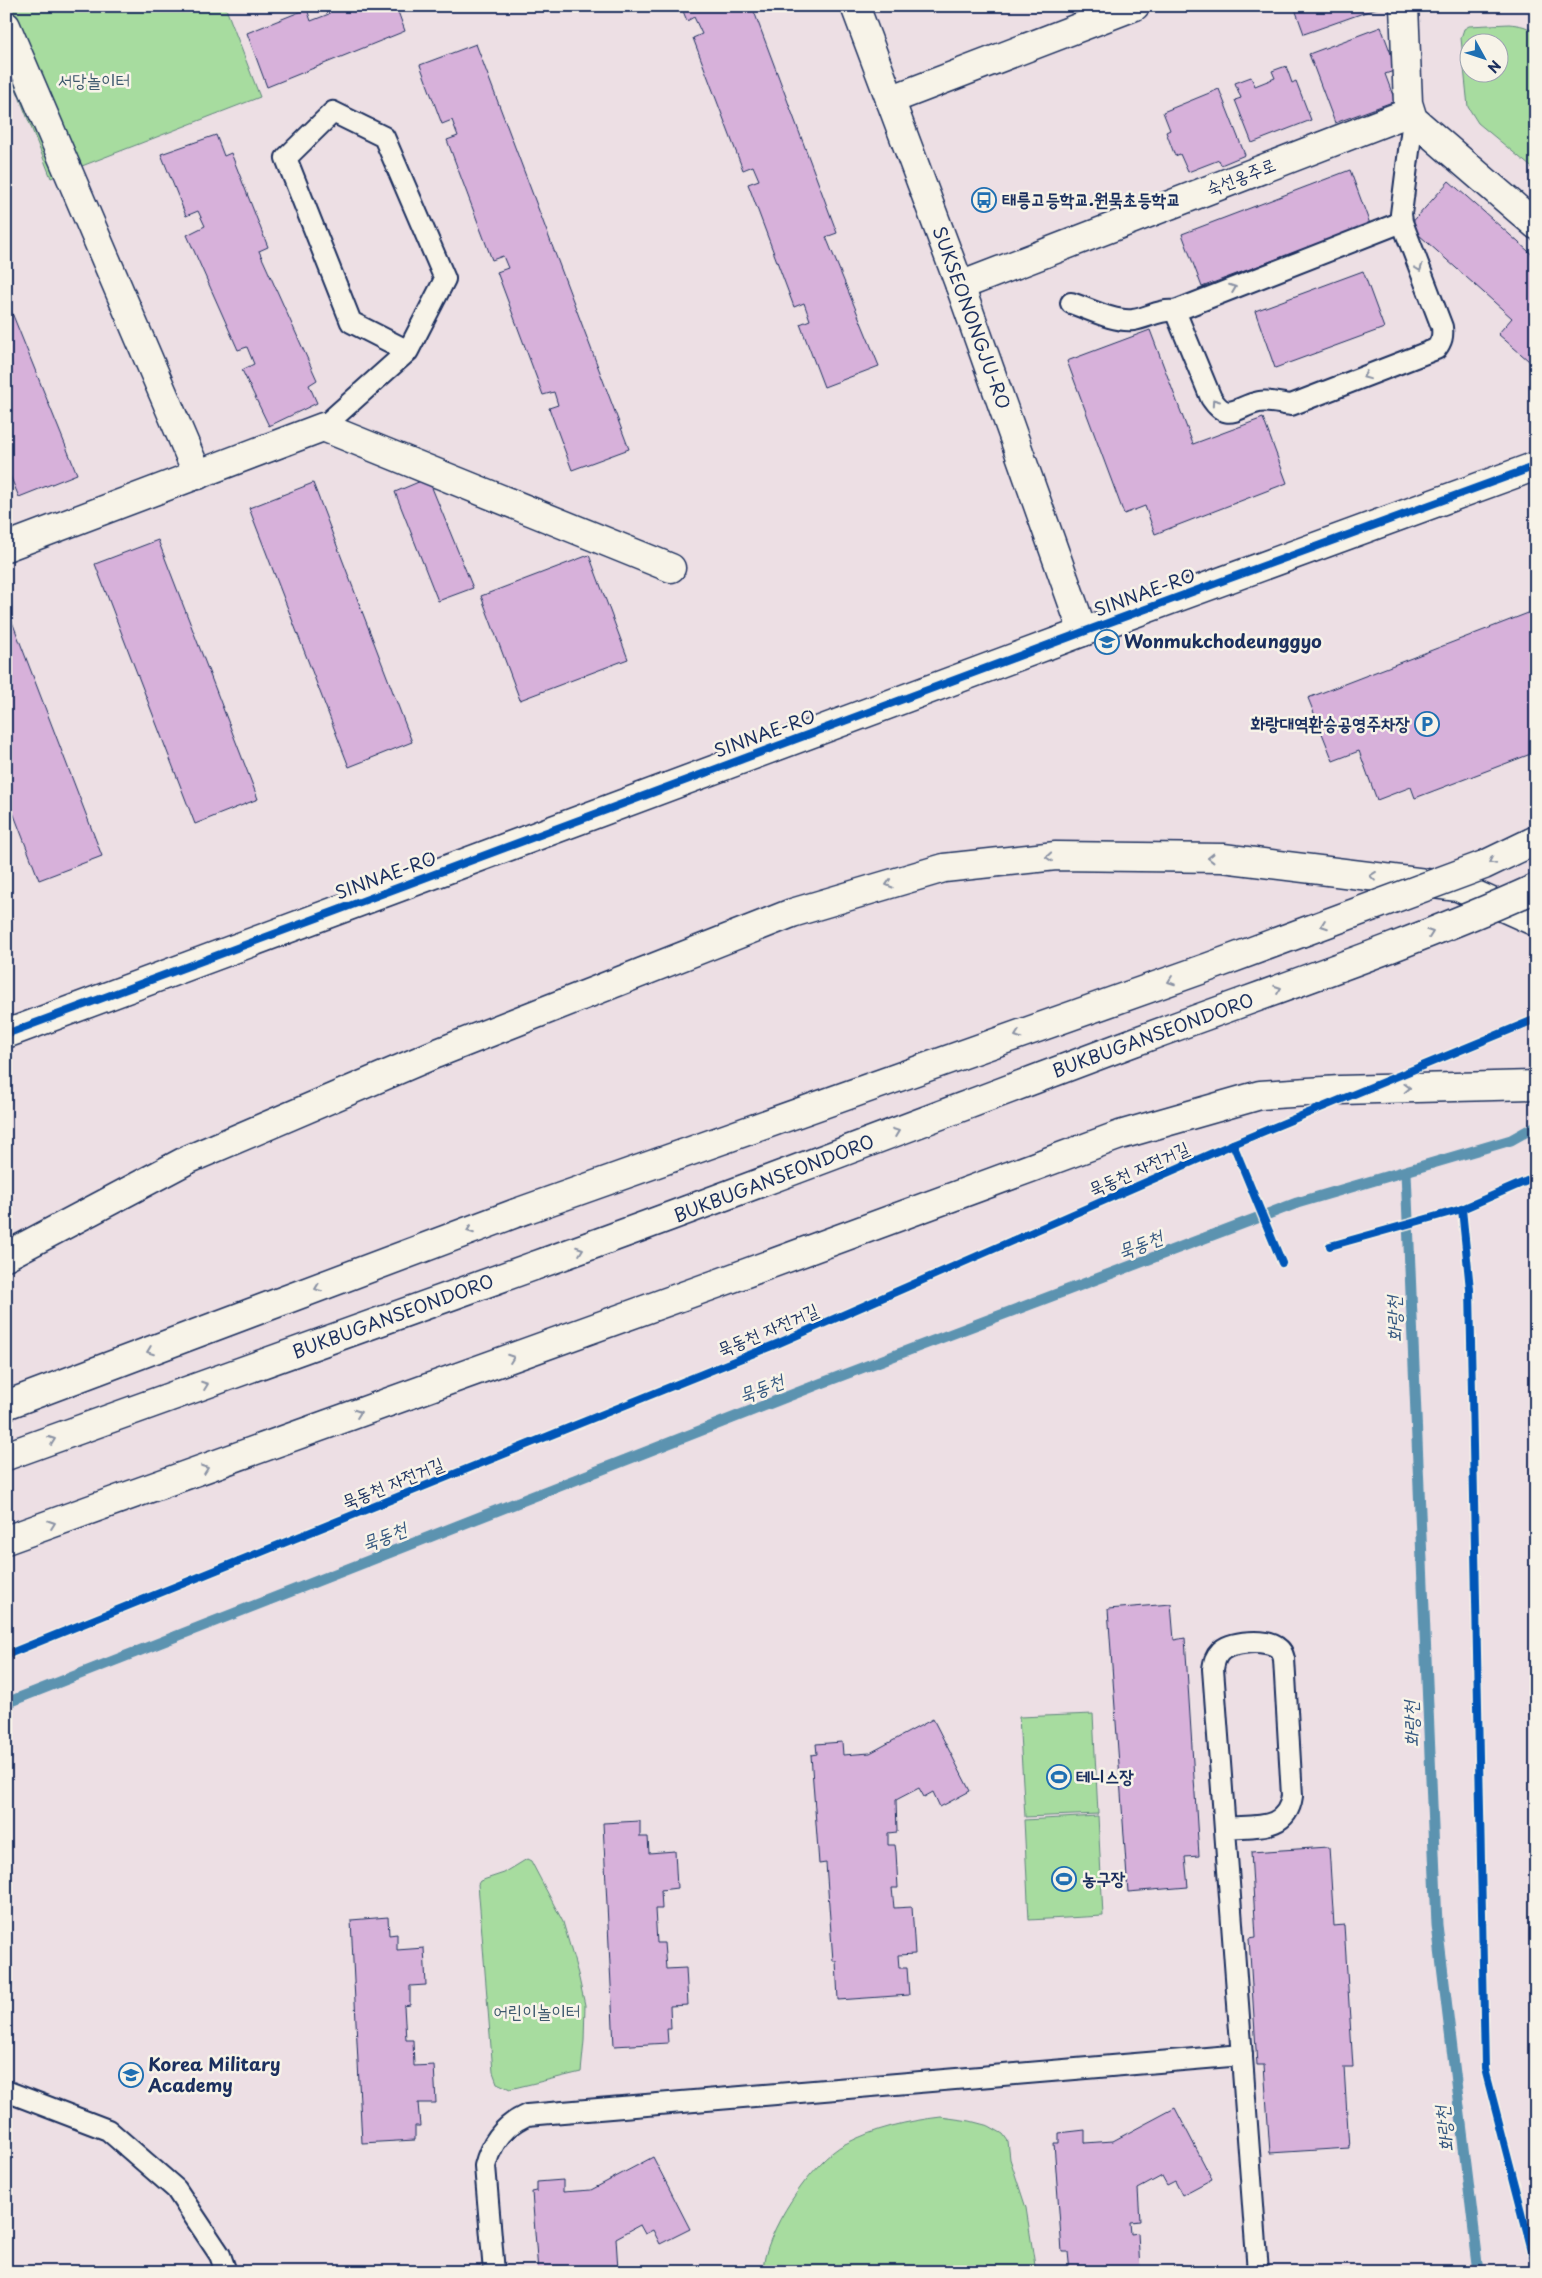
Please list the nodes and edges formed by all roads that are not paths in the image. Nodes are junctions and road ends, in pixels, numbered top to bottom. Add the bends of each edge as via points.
1 (855, 6) edge
2 (1135, 6) edge
3 (1404, 6) edge
4 (6, 26) edge
5 (890, 100) junction
6 (1412, 116) junction
7 (1402, 222) junction
8 (1536, 225) edge
9 (960, 286) junction
10 (1071, 304) dead end
11 (1175, 311) junction
12 (408, 351) junction
13 (323, 428) junction
14 (1536, 466) edge
15 (198, 474) junction
16 (6, 546) edge
17 (671, 568) dead end
18 (1083, 632) junction
19 (1536, 840) edge
20 (1536, 888) edge
21 (1536, 922) edge
22 (6, 1034) edge
23 (1536, 1085) edge
24 (6, 1256) edge
25 (6, 1405) edge
26 (6, 1456) edge
27 (6, 1540) edge
28 (1225, 1828) junction
29 (1242, 2055) junction
30 (6, 2091) edge
31 (226, 2272) edge
32 (494, 2272) edge
33 (1258, 2272) edge

1 - 5 main road, SUKSEONONGJU-RO
2 - 5 main road
3 - 6 main road via 1408,103
4 - 15 main road
5 - 9 main road, SUKSEONONGJU-RO
6 - 7 lane via 1401,201
6 - 8 main road
6 - 9 main road, 숙선옹주로
11 -> 7 lane
7 -> 11 lane via 1442,327 1440,343 1436,348 1304,401 1291,405 1257,402 1224,412 1218,408
9 - 18 main road, SUKSEONONGJU-RO
10 - 11 lane via 1131,320 1159,311
12 - 12 lane via 445,279 384,137 333,112 286,158 351,322
12 - 13 lane
13 - 15 main road
13 - 17 main road
14 - 18 main road, SINNAE-RO
15 - 16 main road
18 - 22 main road, SINNAE-RO
19 -> 25 main road, bridge via 1484,865 1209,967 516,1213
26 -> 20 main road, BUKBUGANSEONDORO, bridge via 688,1211 1468,919
21 -> 24 main road via 1458,887 1223,858 1056,856 944,868 792,914 434,1054 187,1160
27 -> 23 main road via 1120,1135 1260,1096 1340,1090
28 - 28 lane via 1212,1669 1215,1657 1228,1646 1261,1641 1280,1649 1284,1659 1291,1806 1277,1823
28 - 29 lane
29 - 32 lane via 527,2116 505,2129 490,2149 485,2166
29 - 33 lane
30 - 31 lane via 108,2130 176,2189 220,2255

